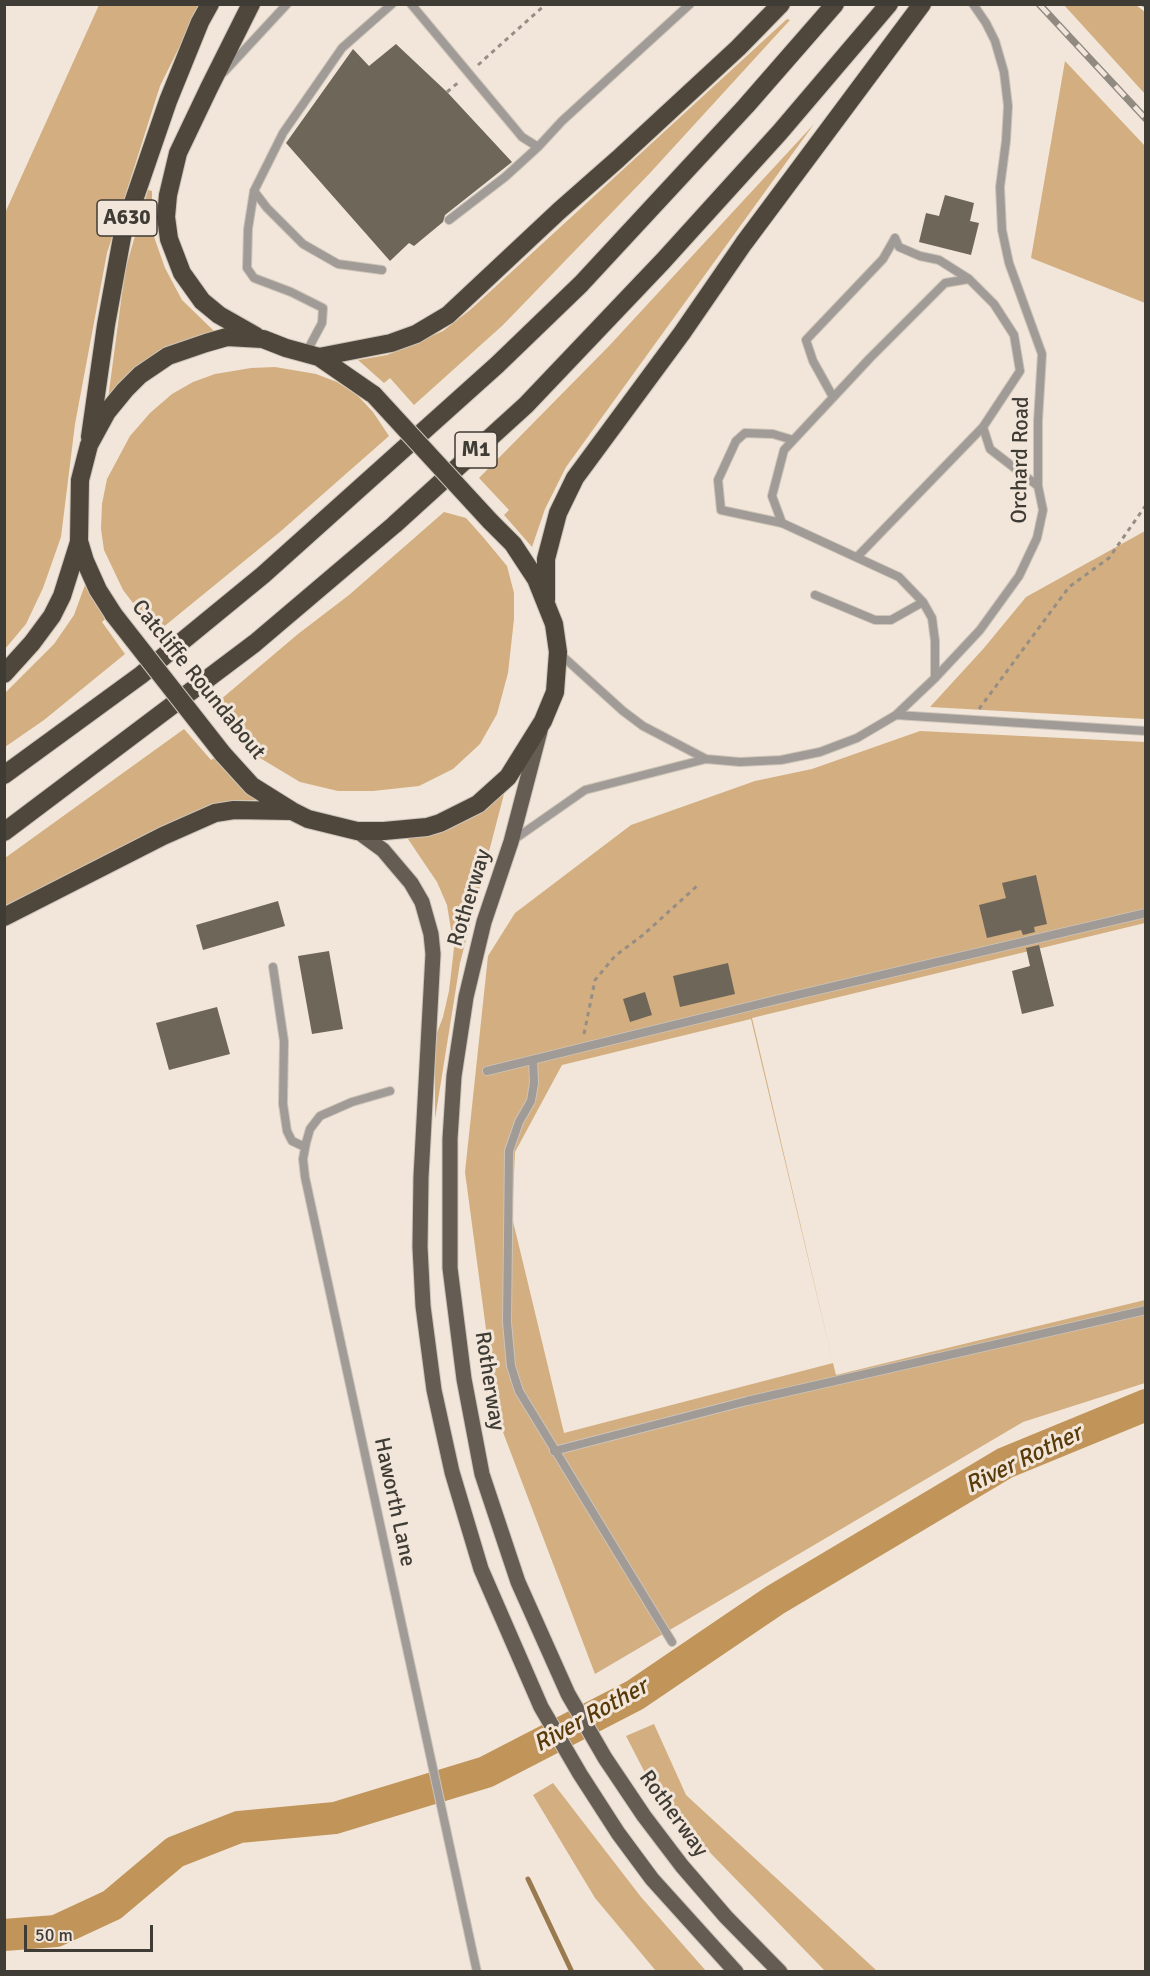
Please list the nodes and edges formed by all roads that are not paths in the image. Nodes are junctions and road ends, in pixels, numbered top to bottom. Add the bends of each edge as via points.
1 (210, 4) edge
2 (251, 4) edge
3 (287, 4) edge
4 (392, 4) edge
5 (411, 4) edge
6 (690, 4) edge
7 (781, 4) edge
8 (835, 4) edge
9 (889, 4) edge
10 (922, 4) edge
11 (973, 4) edge
12 (208, 88) junction
13 (538, 147) junction
14 (254, 191) junction
15 (449, 220) dead end
16 (382, 270) dead end
17 (969, 279) junction
18 (263, 339) junction
19 (312, 355) junction
20 (833, 397) junction
21 (983, 427) junction
22 (793, 440) junction
23 (89, 445) junction
24 (1038, 486) junction
25 (782, 523) junction
26 (79, 541) junction
27 (857, 557) junction
28 (815, 596) dead end
29 (546, 600) junction
30 (923, 602) junction
31 (558, 652) junction
32 (4, 674) edge
33 (935, 678) junction
34 (896, 715) junction
35 (543, 720) junction
36 (1146, 731) edge
37 (706, 759) junction
38 (4, 775) edge
39 (291, 812) junction
40 (357, 831) junction
41 (4, 832) edge
42 (511, 842) junction
43 (1146, 913) edge
44 (4, 917) edge
45 (273, 967) dead end
46 (533, 1060) junction
47 (487, 1071) dead end
48 (390, 1091) dead end
49 (305, 1147) junction
50 (1146, 1310) edge
51 (554, 1450) junction
52 (672, 1642) dead end
53 (477, 1971) edge
54 (736, 1971) edge
55 (780, 1971) edge

1 - 23 highway, A630 via 168,101 123,232
2 - 12 highway, A630
3 - 12 lane
4 - 14 lane via 342,48 283,133
5 - 13 lane via 522,136
6 - 13 lane
7 - 19 highway via 448,315 391,343
8 - 38 highway, M1 via 581,284 497,365 263,575 141,675
9 - 41 highway, M1 via 780,132 526,405 394,525 255,643
10 - 29 highway via 575,478 558,513 546,559
11 - 24 lane, Orchard Road via 995,40 1004,72 1008,106 1000,187 1002,230 1008,263 1042,354
12 - 18 highway, A630 via 172,175 166,217 169,239 182,273 202,301
13 - 15 lane
14 - 16 lane via 303,244 338,264
14 - 19 lane via 247,268 254,278 323,308
17 - 20 lane via 945,284
17 - 20 lane via 939,260 899,247 895,238 883,259 806,340
17 - 21 lane via 994,304 1014,335 1020,371
18 - 19 highway, Catcliffe Roundabout
18 - 23 highway, Catcliffe Roundabout via 227,337 168,357 125,390
19 - 29 highway, Catcliffe Roundabout, bridge via 374,394 513,544
20 - 22 lane
21 - 24 lane via 990,449
21 - 27 lane
22 - 25 lane via 784,450 772,496
22 - 25 lane via 773,434 745,433 736,441 718,480 721,510
23 - 26 highway, Catcliffe Roundabout via 80,480
24 - 33 lane, Orchard Road via 1043,510 1037,538 1019,576 980,630
25 - 27 lane
26 - 32 highway via 52,616
26 - 39 highway, Catcliffe Roundabout, bridge via 93,580 114,615 223,754 252,786
27 - 30 lane via 899,577
28 - 30 lane via 875,620 891,620
29 - 31 highway, Catcliffe Roundabout
30 - 33 lane via 932,618
31 - 35 highway, Catcliffe Roundabout via 555,692
31 - 37 lane, Orchard Road via 643,726
33 - 34 lane, Orchard Road
34 - 36 lane
34 - 37 lane, Orchard Road via 857,738 820,752 781,760
35 - 40 highway, Catcliffe Roundabout via 508,777 478,804 427,826
35 - 42 main road, Rotherway
37 - 42 lane, Orchard Road via 585,790
39 - 40 highway, Catcliffe Roundabout
39 - 44 highway via 215,813
40 - 54 main road, Rotherway via 383,850 411,883 422,902 431,934 421,1177 423,1306 434,1390 452,1472 481,1569 541,1707 580,1774 652,1879
42 - 55 main road, Rotherway via 484,922 466,997 454,1076 450,1138 450,1268 464,1379 482,1474 518,1582 568,1694 605,1758 682,1866
43 - 46 lane
45 - 49 lane via 284,1041 283,1104 287,1131 292,1141
46 - 47 lane
46 - 51 lane via 531,1101 509,1150 507,1322 511,1366 519,1391
48 - 49 lane, Haworth Lane via 320,1116 310,1129
49 - 53 lane, Haworth Lane via 307,1188
50 - 51 lane via 747,1401
51 - 52 lane

